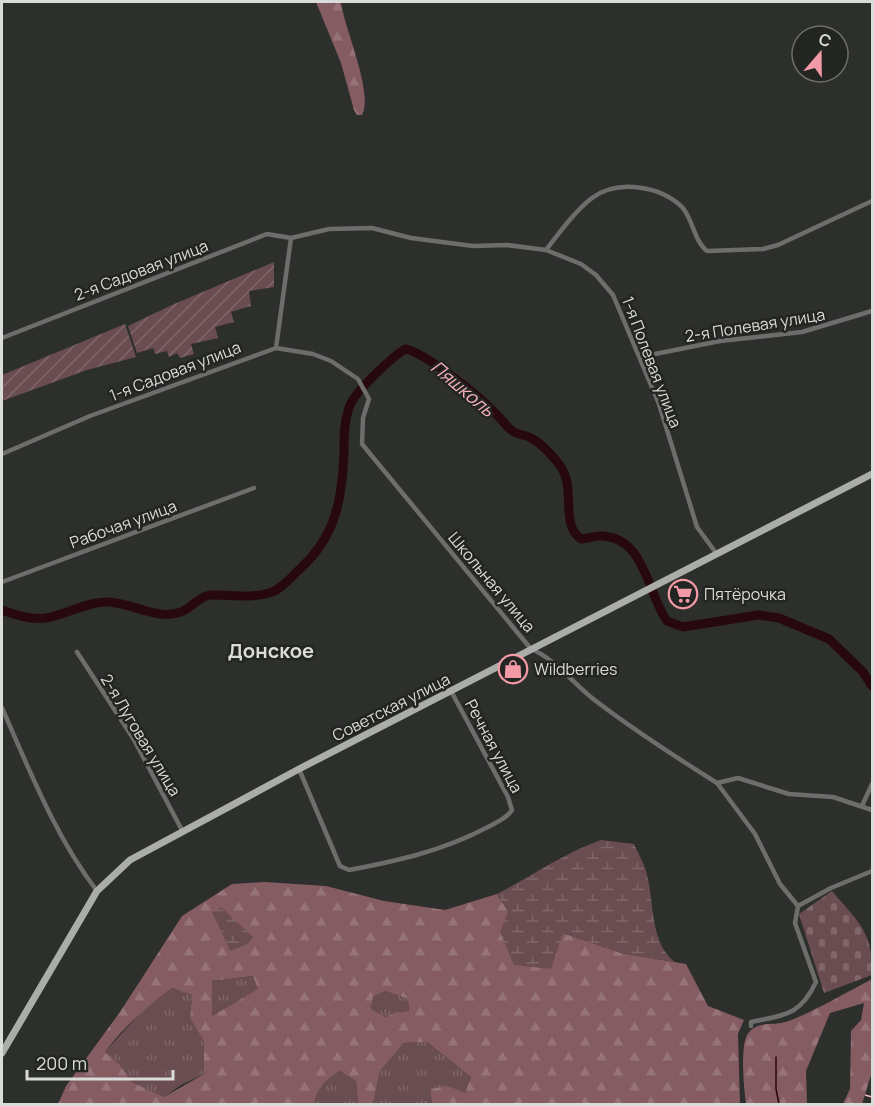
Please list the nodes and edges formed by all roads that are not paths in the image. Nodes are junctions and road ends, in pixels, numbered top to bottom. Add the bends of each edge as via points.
1 (873, 201) edge
2 (291, 238) junction
3 (546, 250) junction
4 (873, 311) edge
5 (2, 338) edge
6 (276, 348) junction
7 (640, 357) junction
8 (369, 399) joint
9 (2, 454) edge
10 (873, 474) edge
11 (254, 488) dead end
12 (716, 553) junction
13 (2, 582) edge
14 (531, 649) junction
15 (77, 652) dead end
16 (451, 691) junction
17 (2, 708) edge
18 (298, 769) junction
19 (717, 783) junction
20 (873, 784) edge
21 (862, 806) junction
22 (873, 810) edge
23 (183, 832) junction
24 (873, 871) edge
25 (97, 891) junction
26 (798, 906) junction
27 (751, 1026) dead end
28 (2, 1053) edge

1 - 3 street via 778,245 707,251 682,208 664,194 643,188 610,189 592,199
2 - 3 street, 1-я Полевая улица via 329,229 372,228 411,238 473,246
2 - 5 street, 2-я Садовая улица via 267,234
2 - 6 street
3 - 7 street, 1-я Полевая улица via 581,264 596,275 613,295
4 - 7 street, 2-я Полевая улица via 802,332 720,341
6 - 8 street, 1-я Садовая улица via 331,361 358,379
6 - 9 street, 1-я Садовая улица via 90,416
7 - 12 street, 1-я Полевая улица via 697,527
8 - 14 street, Школьная улица via 363,418 362,444
10 - 12 main road, Советская улица
11 - 13 street, Рабочая улица
12 - 14 main road, Советская улица
14 - 16 main road, Советская улица
14 - 19 street, Школьная улица via 540,652 639,734
15 - 23 street, 2-я Луговая улица via 133,738
16 - 18 main road, Советская улица
16 - 18 street, Речная улица via 512,810 463,840 429,853 349,870 340,866
17 - 25 street via 53,821 77,865
18 - 23 main road, Советская улица
19 - 21 street via 738,778 789,794 833,797
19 - 26 street, Школьная улица via 755,834 780,884
20 - 21 street
21 - 22 street
23 - 25 main road, Советская улица via 130,860
24 - 26 street
25 - 28 main road, Советская улица
26 - 27 street via 795,923 816,982 795,1011 751,1022

